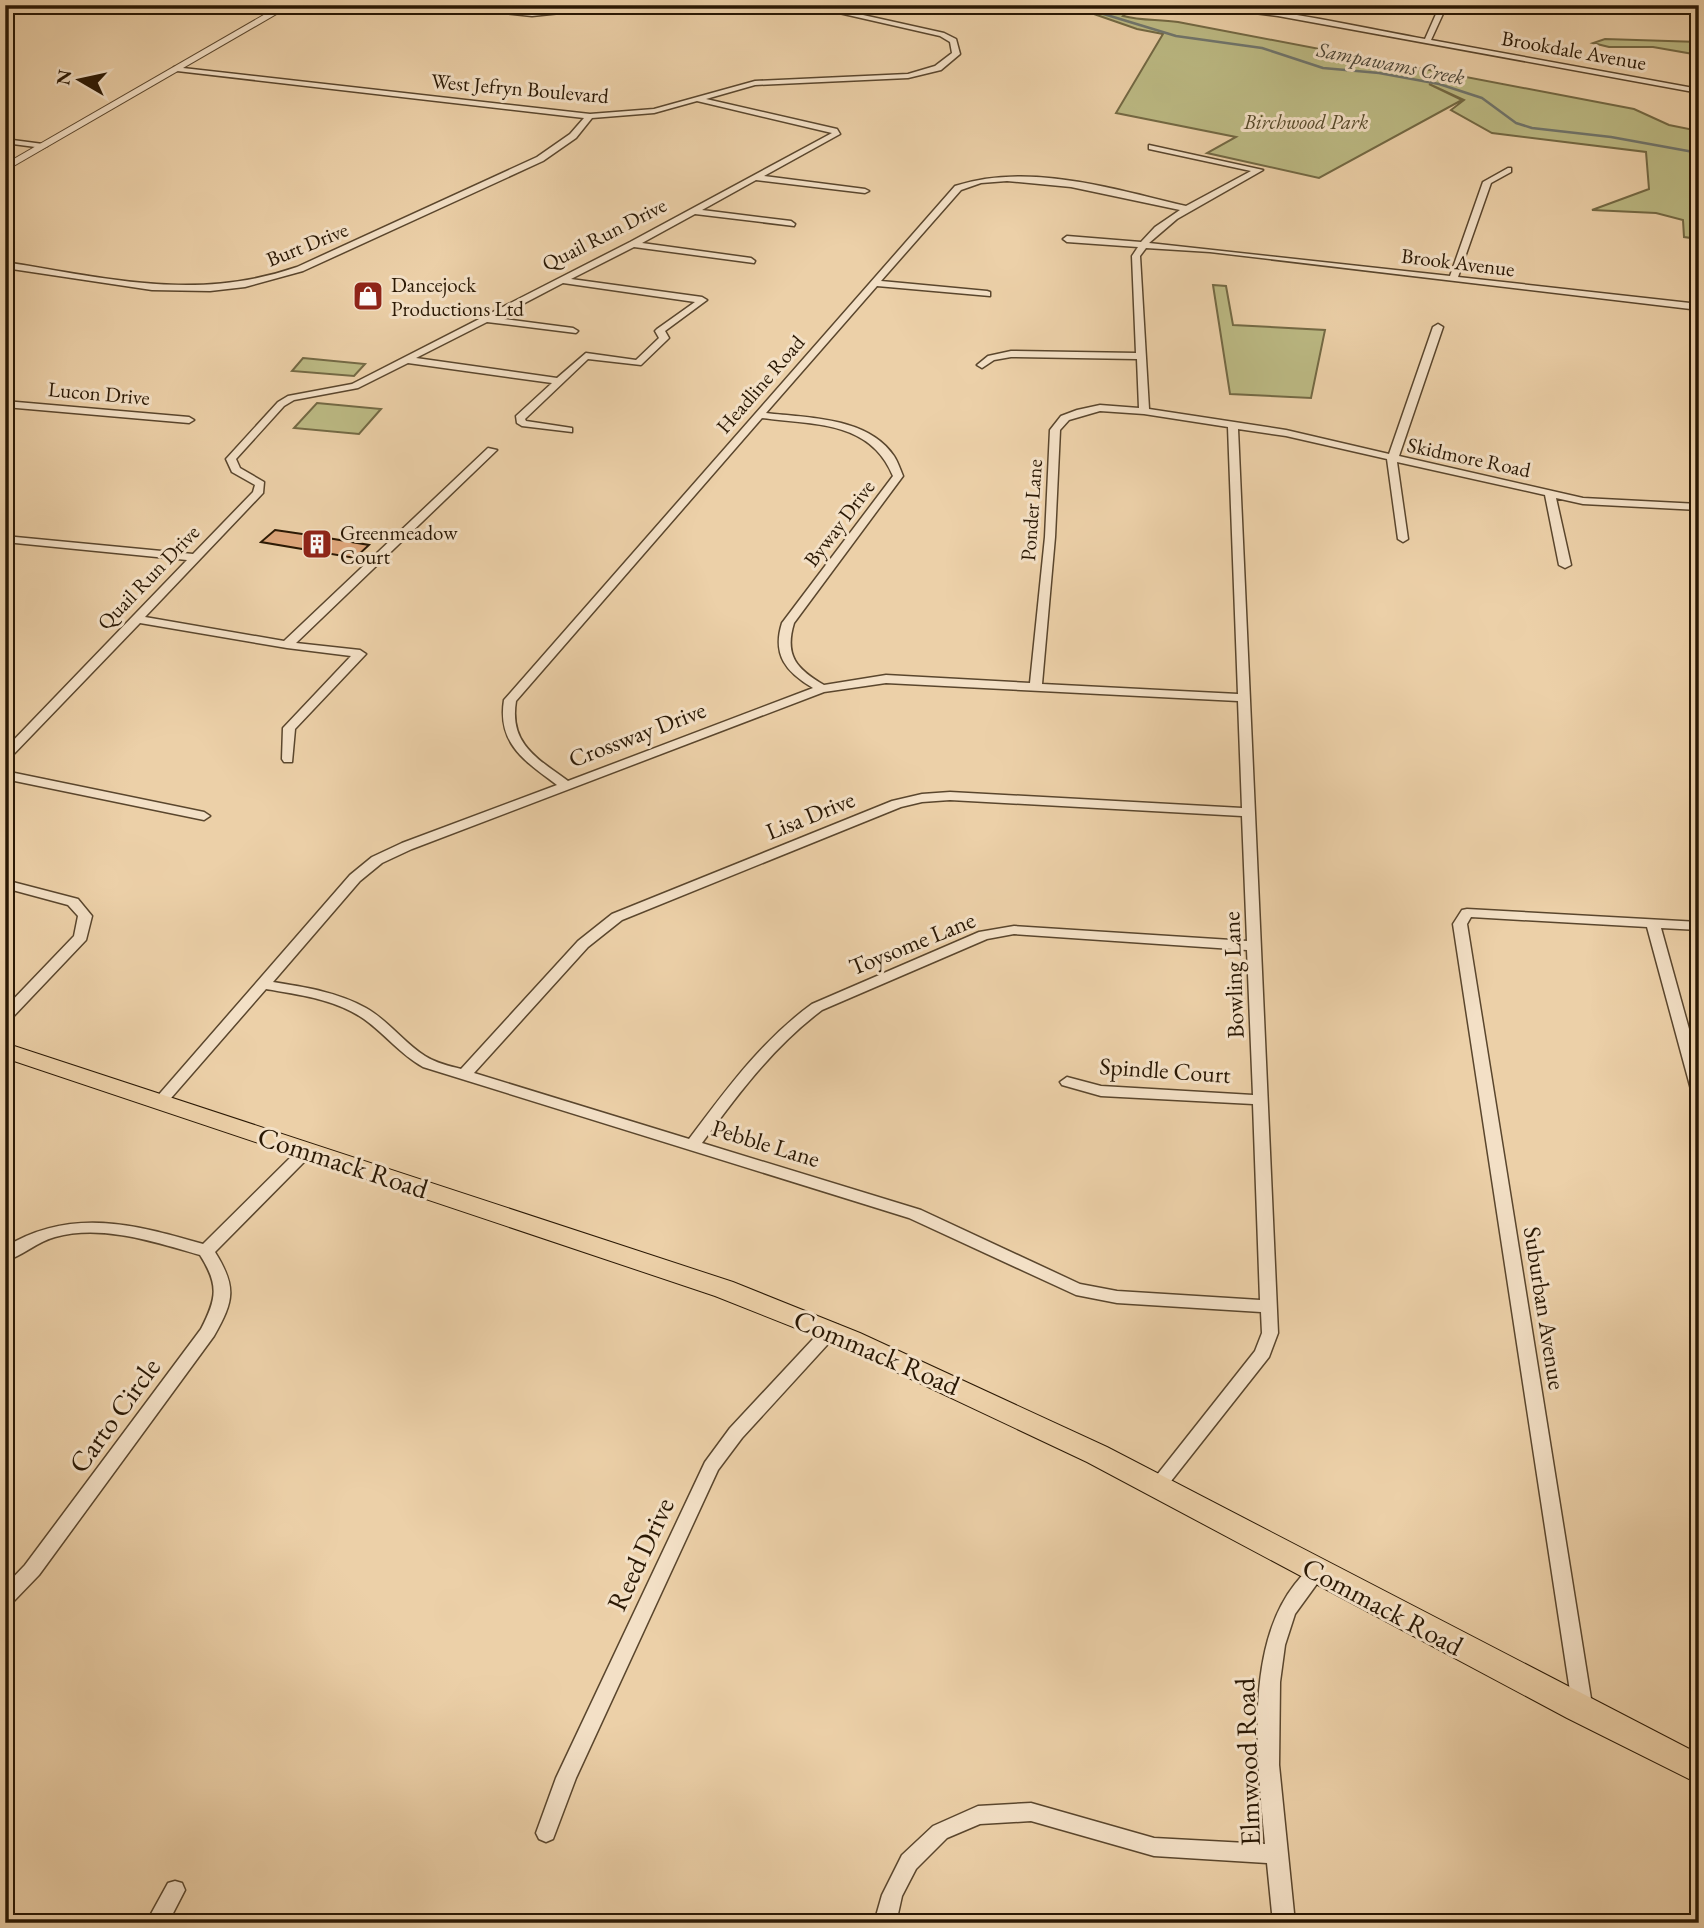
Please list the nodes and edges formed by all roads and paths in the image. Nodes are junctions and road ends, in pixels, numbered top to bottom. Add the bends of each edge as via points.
1 (288, 5) edge
2 (434, 5) edge
3 (635, 5) edge
4 (807, 5) edge
5 (1193, 5) edge
6 (1444, 5) edge
7 (1643, 5) edge
8 (1207, 6) edge
9 (1699, 10) edge
10 (1427, 41) junction
11 (177, 69) junction
12 (1699, 91) edge
13 (697, 99) junction
14 (590, 116) junction
15 (5, 141) edge
16 (43, 146) junction
17 (1152, 147) dead end
18 (5, 168) edge
19 (1508, 170) dead end
20 (756, 178) junction
21 (865, 191) dead end
22 (1189, 209) junction
23 (692, 211) junction
24 (791, 224) dead end
25 (1067, 239) dead end
26 (633, 244) junction
27 (1142, 245) junction
28 (751, 261) dead end
29 (5, 265) edge
30 (1453, 279) junction
31 (560, 280) junction
32 (875, 283) junction
33 (986, 294) dead end
34 (1699, 307) edge
35 (486, 319) junction
36 (1438, 327) dead end
37 (573, 331) dead end
38 (1141, 356) junction
39 (408, 360) junction
40 (982, 365) dead end
41 (558, 382) junction
42 (5, 404) edge
43 (1143, 411) junction
44 (758, 415) junction
45 (189, 420) dead end
46 (1233, 425) junction
47 (568, 430) dead end
48 (492, 450) dead end
49 (1392, 460) junction
50 (1550, 494) junction
51 (1699, 507) edge
52 (5, 539) edge
53 (1403, 539) dead end
54 (196, 558) junction
55 (1565, 565) dead end
56 (138, 619) junction
57 (287, 645) junction
58 (1036, 687) junction
59 (822, 689) junction
60 (1244, 698) junction
61 (5, 756) edge
62 (288, 759) dead end
63 (5, 775) edge
64 (566, 785) junction
65 (1248, 812) junction
66 (204, 816) dead end
67 (5, 884) edge
68 (1653, 923) junction
69 (1699, 926) edge
70 (1255, 946) junction
71 (262, 984) junction
72 (5, 1017) edge
73 (5, 1050) edge
74 (464, 1075) junction
75 (1067, 1082) dead end
76 (1699, 1093) edge
77 (1261, 1100) junction
78 (160, 1102) junction
79 (693, 1144) junction
80 (306, 1151) junction
81 (206, 1251) junction
82 (5, 1255) edge
83 (1270, 1307) junction
84 (832, 1329) junction
85 (1158, 1485) junction
86 (1318, 1570) junction
87 (5, 1598) edge
88 (1583, 1713) junction
89 (1699, 1770) edge
90 (546, 1833) dead end
91 (1278, 1854) junction
92 (175, 1890) dead end
93 (156, 1923) edge
94 (885, 1923) edge
95 (1284, 1923) edge

1 - 11 street
2 - 3 street via 532,14
4 - 13 street, West Jefryn Boulevard via 922,28 942,34 957,48 951,60 924,73 754,83
5 - 8 street, Brookdale Avenue
6 - 10 street
7 - 9 street
8 - 10 street, Brookdale Avenue
10 - 12 street, Brookdale Avenue
11 - 14 street, West Jefryn Boulevard
11 - 16 street
13 - 14 street, West Jefryn Boulevard via 654,111
13 - 20 street, Quail Run Drive via 836,134
14 - 29 street, Burt Drive via 573,136 540,159 268,280 236,287 169,287
15 - 16 street
16 - 18 street
17 - 22 street via 1259,170
19 - 30 street via 1487,182
20 - 21 street
20 - 23 street, Quail Run Drive
22 - 27 street via 1162,225
22 - 32 street, Headline Road via 1105,190 1006,178 968,183 942,205
23 - 24 street
23 - 26 street, Quail Run Drive
25 - 27 street, Brook Avenue
26 - 28 street
26 - 31 street, Quail Run Drive
27 - 30 street, Brook Avenue
27 - 38 street via 1135,270
30 - 34 street, Brook Avenue
31 - 35 street, Quail Run Drive
31 - 41 street via 702,300 688,314 671,320 660,331 664,338 638,363 586,356
32 - 33 street
32 - 44 street, Headline Road
35 - 37 street
35 - 39 street, Quail Run Drive
36 - 49 street
38 - 40 street via 1011,354
38 - 43 street
39 - 41 street
39 - 54 street, Quail Run Drive via 355,386 299,395 281,404 230,459 236,470 260,489
41 - 47 street via 520,418 522,423
42 - 45 street, Lucon Drive
43 - 46 street, Skidmore Road
43 - 58 street, Ponder Lane via 1100,408 1080,412 1065,418 1055,430
44 - 59 street, Byway Drive via 860,432 881,444 897,468 898,476 782,636 788,663
44 - 64 street, Headline Road via 510,699 505,719 511,737
46 - 49 street, Skidmore Road via 1286,433
46 - 60 street, Bowling Lane
48 - 57 street
49 - 50 street, Skidmore Road
49 - 53 street
50 - 51 street, Skidmore Road via 1583,501
50 - 55 street
52 - 54 street
54 - 56 street, Quail Run Drive
56 - 57 street
56 - 61 street, Quail Run Drive
57 - 62 street via 360,654 289,727
58 - 59 street, Crossway Drive via 886,679
58 - 60 street, Crossway Drive
59 - 64 street, Crossway Drive
60 - 65 street, Bowling Lane
63 - 66 street
64 - 71 street, Crossway Drive via 377,860 355,878
65 - 70 street, Bowling Lane
65 - 74 street, Lisa Drive via 950,796 897,804 617,917 583,944
67 - 72 street via 73,902 85,916 81,937
68 - 69 street
68 - 76 street
68 - 88 street, Suburban Avenue via 1467,913 1460,924
70 - 77 street, Bowling Lane
70 - 79 street, Toysome Lane via 1014,930 984,935 817,1007 793,1023 771,1043
71 - 74 street, Pebble Lane via 334,998 384,1028 407,1054
71 - 78 street, Crossway Drive
73 - 78 main road, Commack Road
74 - 79 street, Pebble Lane
75 - 77 street, Spindle Court via 1101,1091
77 - 83 street, Bowling Lane
78 - 80 main road, Commack Road
79 - 83 street, Pebble Lane via 915,1214 1076,1289 1117,1297
80 - 81 street
80 - 84 main road, Commack Road via 675,1272
81 - 82 street via 111,1227 83,1225 49,1232
81 - 87 street, Carto Circle via 224,1277 223,1304 208,1332 32,1570
83 - 85 street, Bowling Lane via 1270,1333 1263,1353
84 - 85 main road, Commack Road
84 - 90 street, Reed Drive via 736,1433 711,1467 566,1778
85 - 86 main road, Commack Road
86 - 88 main road, Commack Road
86 - 91 street, Elmwood Road via 1286,1612 1274,1649 1268,1716
88 - 89 main road, Commack Road
91 - 94 street via 1154,1847 1031,1812 978,1815 940,1832 909,1861 892,1895
91 - 95 street, Elmwood Road
92 - 93 street

